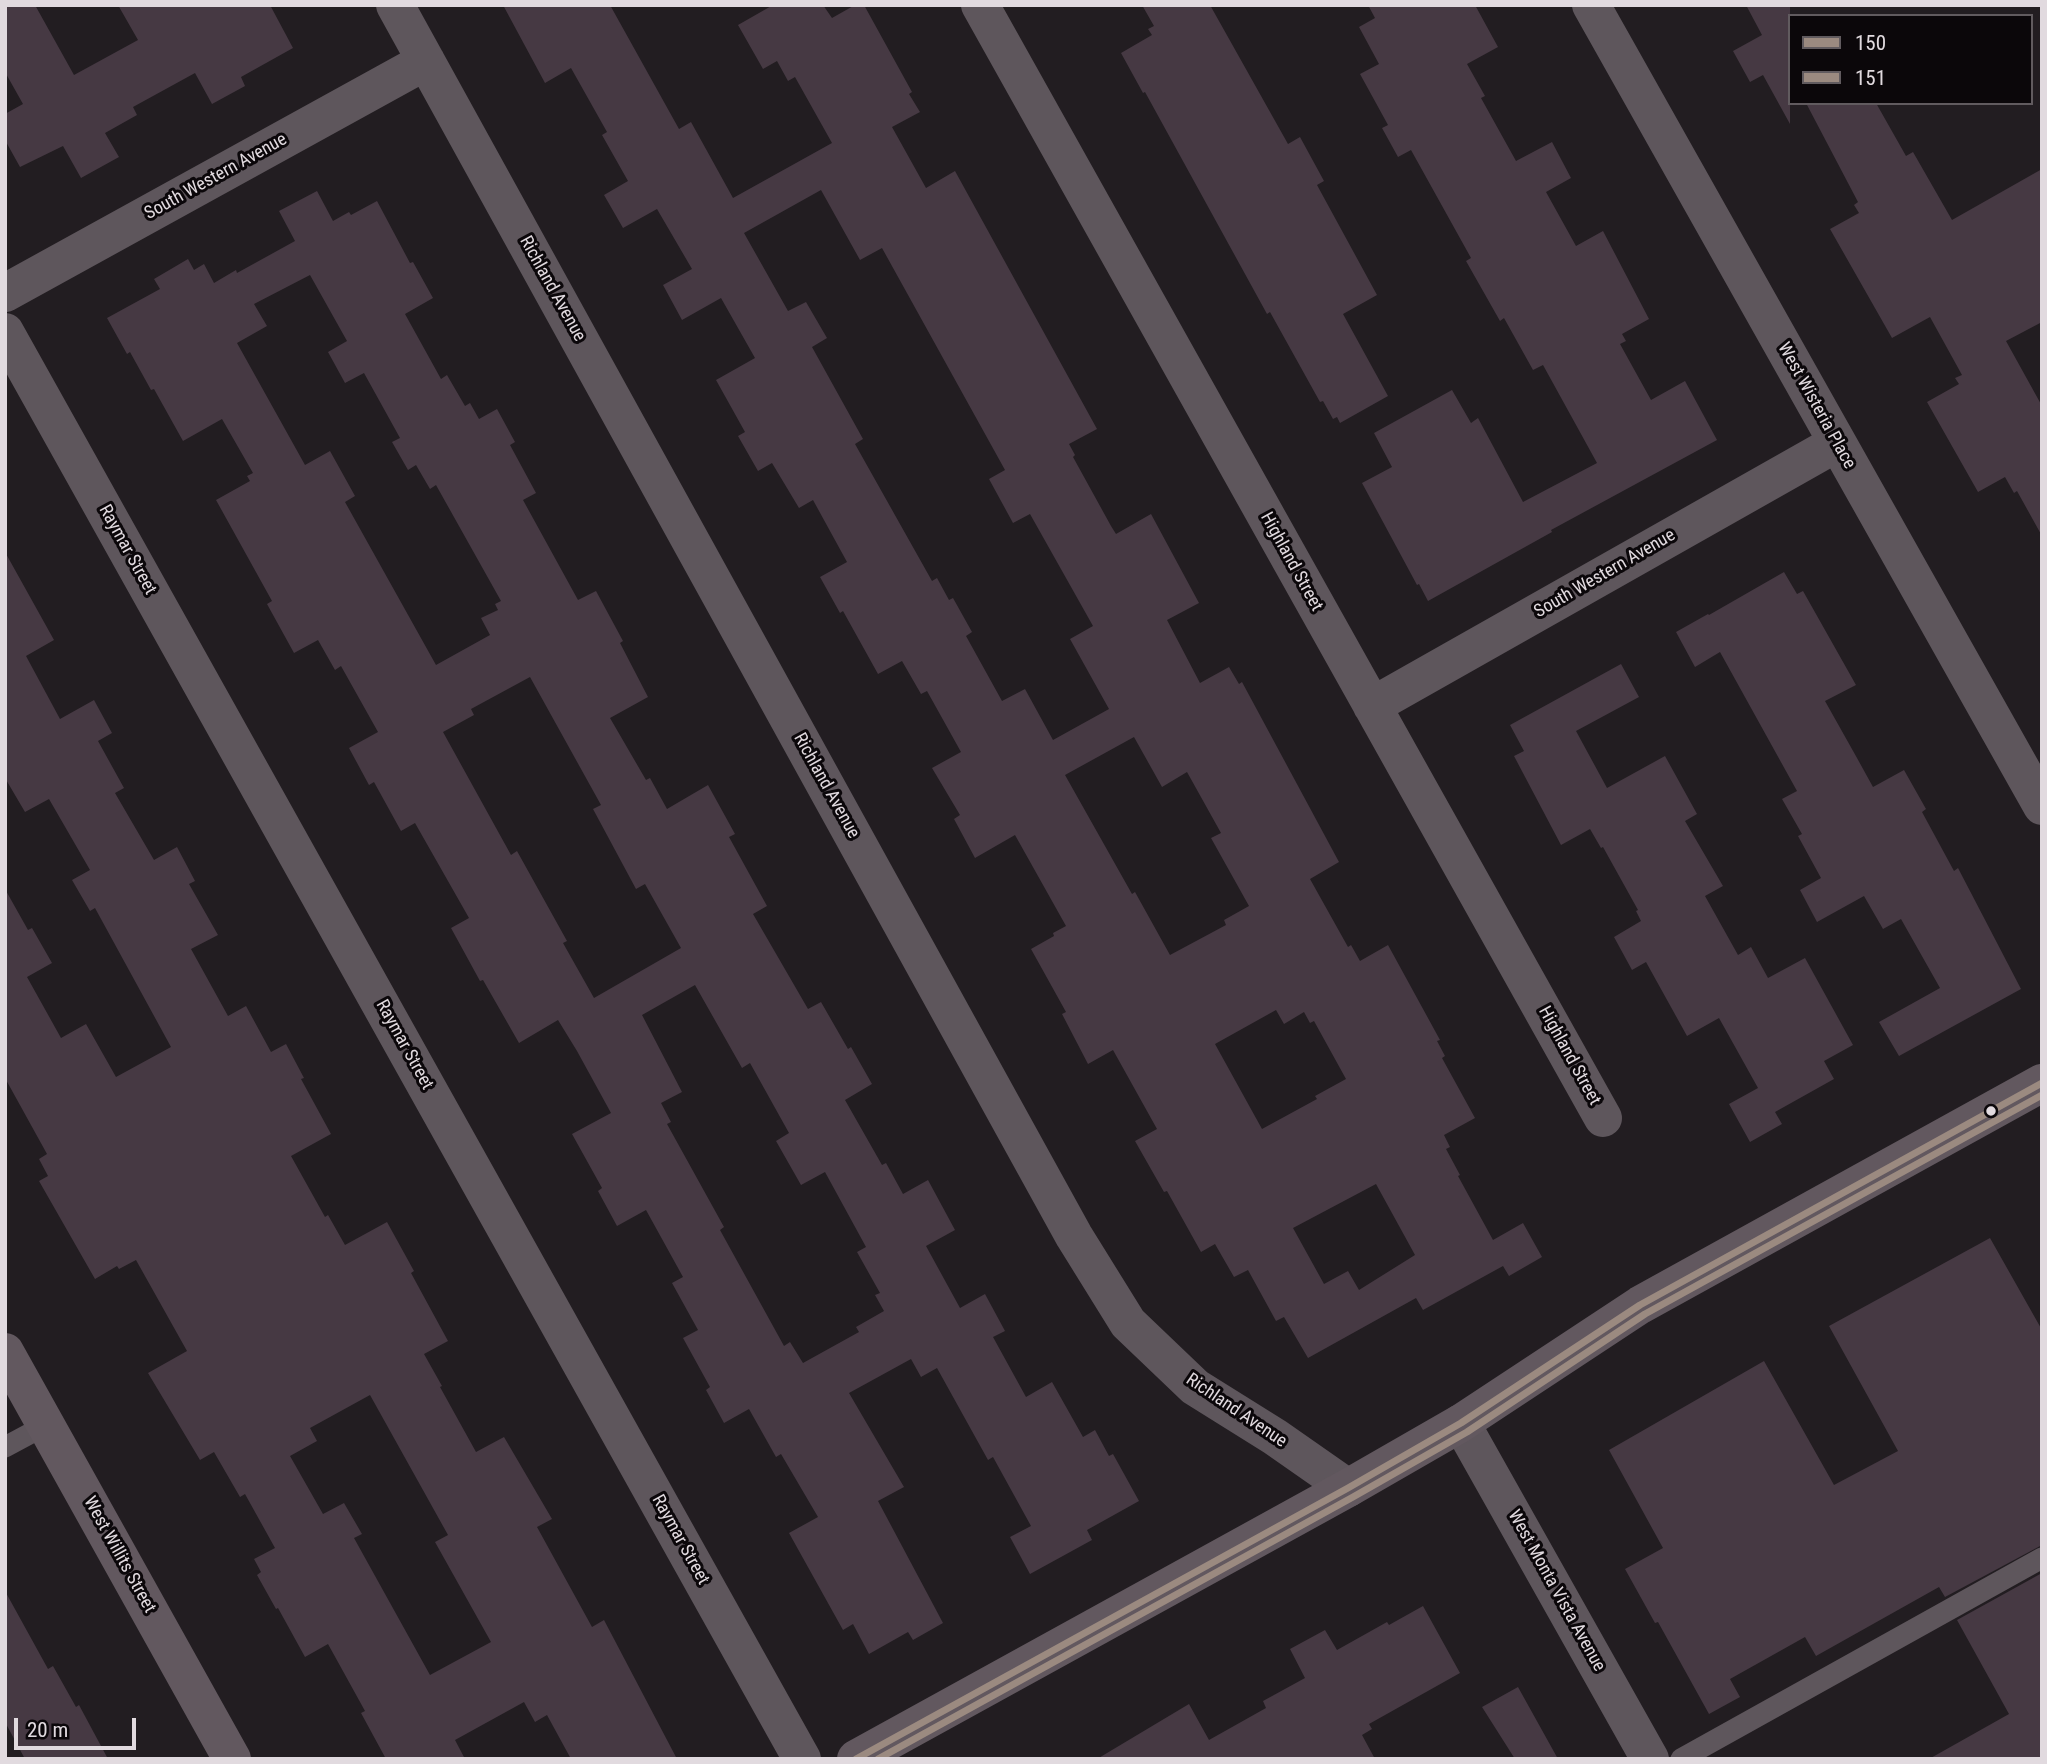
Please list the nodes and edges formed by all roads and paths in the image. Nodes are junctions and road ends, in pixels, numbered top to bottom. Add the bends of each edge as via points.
1 (395, 5) edge
2 (980, 5) edge
3 (1591, 5) edge
4 (426, 61) junction
5 (5, 293) edge
6 (5, 332) edge
7 (1837, 443) junction
8 (1372, 706) junction
9 (2042, 806) edge
10 (2042, 1083) edge
11 (1603, 1118) dead end
12 (5, 1352) edge
13 (1461, 1423) junction
14 (46, 1424) junction
15 (5, 1447) edge
16 (1348, 1488) junction
17 (2042, 1558) edge
18 (232, 1759) edge
19 (802, 1759) edge
20 (856, 1759) edge
21 (1650, 1759) edge
22 (1681, 1759) edge

1 - 4 street, Richland Avenue
2 - 8 street, Highland Street
3 - 7 street, West Wisteria Place
4 - 5 street, South Western Avenue
4 - 16 street, Richland Avenue via 1067,1224 1128,1323 1195,1387
6 - 19 street, Raymar Street
7 - 8 street, South Western Avenue
7 - 9 street, West Wisteria Place
8 - 11 street, Highland Street
10 - 13 street via 1640,1305
12 - 14 street, West Willits Street
13 - 16 street
13 - 21 street, West Monta Vista Avenue
14 - 15 lane
14 - 18 street, West Willits Street
16 - 20 street
17 - 22 lane

